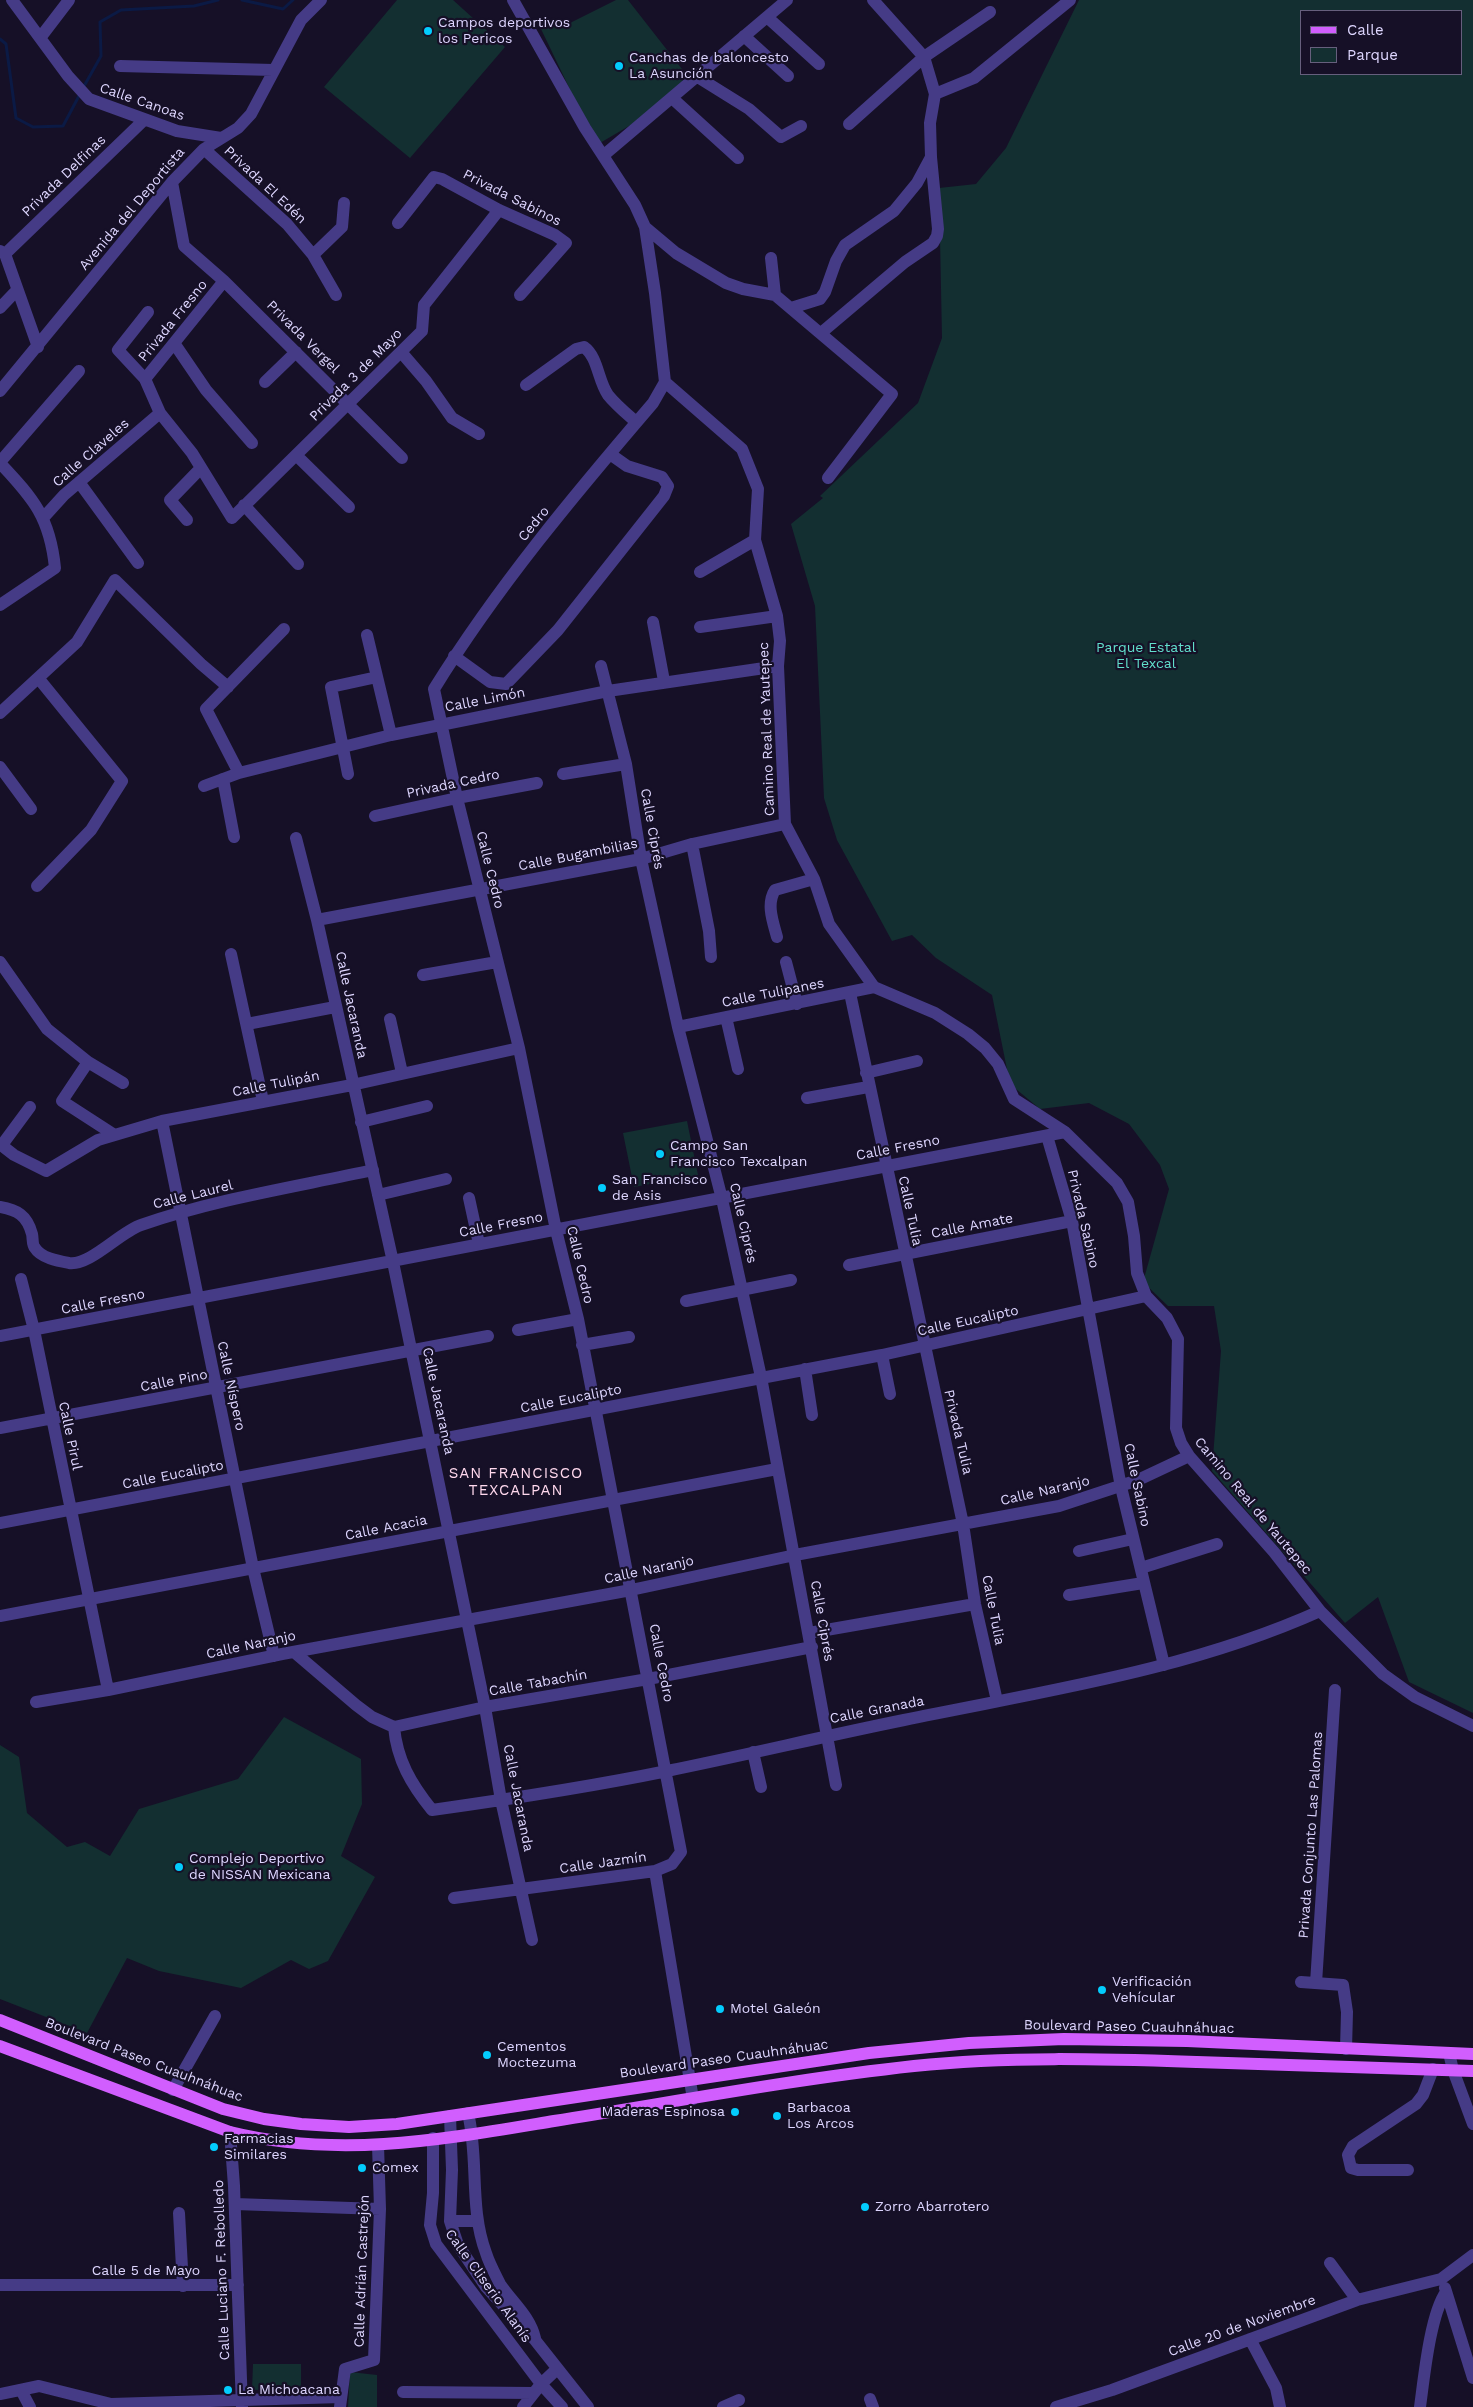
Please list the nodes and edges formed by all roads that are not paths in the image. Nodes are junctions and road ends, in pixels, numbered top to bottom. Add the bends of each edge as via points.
1 (12, 0) edge
2 (69, 0) edge
3 (321, 0) edge
4 (513, 0) edge
5 (787, 0) edge
6 (873, 0) edge
7 (1070, 0) edge
8 (990, 12) dead end
9 (767, 17) junction
10 (744, 36) junction
11 (40, 38) junction
12 (924, 57) junction
13 (818, 64) dead end
14 (120, 66) dead end
15 (273, 70) junction
16 (696, 76) junction
17 (788, 76) dead end
18 (935, 94) junction
19 (672, 98) junction
20 (144, 120) junction
21 (849, 124) dead end
22 (801, 126) dead end
23 (221, 138) junction
24 (204, 149) junction
25 (604, 156) junction
26 (931, 157) junction
27 (738, 158) dead end
28 (172, 182) junction
29 (344, 203) dead end
30 (499, 210) junction
31 (398, 223) dead end
32 (645, 227) junction
33 (2, 253) edge
34 (313, 255) junction
35 (771, 258) dead end
36 (224, 281) junction
37 (17, 290) junction
38 (336, 295) dead end
39 (775, 295) junction
40 (520, 296) dead end
41 (0, 308) edge
42 (791, 308) junction
43 (148, 312) dead end
44 (821, 333) junction
45 (174, 343) junction
46 (38, 347) junction
47 (296, 352) junction
48 (401, 352) junction
49 (79, 370) dead end
50 (145, 380) junction
51 (265, 382) dead end
52 (665, 382) junction
53 (526, 385) dead end
54 (0, 391) edge
55 (348, 404) junction
56 (160, 414) junction
57 (636, 422) junction
58 (479, 434) dead end
59 (252, 443) dead end
60 (610, 454) junction
61 (296, 455) junction
62 (402, 458) dead end
63 (0, 462) edge
64 (200, 469) junction
65 (828, 478) dead end
66 (79, 482) junction
67 (244, 505) junction
68 (349, 508) dead end
69 (44, 518) junction
70 (187, 520) dead end
71 (755, 540) junction
72 (138, 564) dead end
73 (298, 564) dead end
74 (700, 572) dead end
75 (0, 604) edge
76 (777, 616) junction
77 (652, 622) dead end
78 (700, 627) dead end
79 (284, 629) dead end
80 (366, 635) dead end
81 (454, 656) junction
82 (600, 666) dead end
83 (778, 666) junction
84 (377, 677) junction
85 (39, 679) junction
86 (664, 681) junction
87 (228, 687) junction
88 (434, 690) joint
89 (608, 691) junction
90 (0, 713) edge
91 (440, 724) junction
92 (391, 735) junction
93 (342, 746) junction
94 (626, 764) junction
95 (0, 767) edge
96 (239, 773) junction
97 (348, 774) dead end
98 (563, 774) dead end
99 (223, 779) junction
100 (537, 783) dead end
101 (204, 786) dead end
102 (457, 798) junction
103 (31, 809) dead end
104 (375, 816) dead end
105 (785, 824) junction
106 (234, 837) dead end
107 (296, 838) dead end
108 (692, 844) junction
109 (641, 859) junction
110 (814, 879) junction
111 (37, 886) dead end
112 (479, 889) junction
113 (317, 920) junction
114 (777, 937) dead end
115 (230, 954) dead end
116 (711, 957) dead end
117 (0, 962) edge
118 (497, 962) junction
119 (786, 962) dead end
120 (424, 975) dead end
121 (874, 987) junction
122 (850, 993) junction
123 (797, 1004) junction
124 (335, 1007) junction
125 (726, 1016) junction
126 (390, 1020) dead end
127 (247, 1024) junction
128 (678, 1026) junction
129 (519, 1048) junction
130 (88, 1062) junction
131 (917, 1062) dead end
132 (738, 1069) dead end
133 (402, 1073) junction
134 (866, 1073) junction
135 (124, 1084) dead end
136 (352, 1085) junction
137 (868, 1087) junction
138 (807, 1098) dead end
139 (263, 1101) junction
140 (427, 1106) dead end
141 (30, 1107) dead end
142 (162, 1121) junction
143 (361, 1122) junction
144 (1066, 1132) junction
145 (113, 1134) junction
146 (1047, 1136) junction
147 (1, 1149) edge
148 (885, 1165) junction
149 (373, 1170) junction
150 (446, 1179) dead end
151 (378, 1195) junction
152 (469, 1198) dead end
153 (722, 1199) junction
154 (0, 1207) edge
155 (180, 1212) junction
156 (1072, 1222) junction
157 (556, 1230) junction
158 (479, 1244) junction
159 (904, 1255) junction
160 (393, 1262) junction
161 (849, 1265) dead end
162 (21, 1279) dead end
163 (791, 1280) dead end
164 (742, 1289) junction
165 (1146, 1296) junction
166 (198, 1299) junction
167 (686, 1301) dead end
168 (1087, 1310) junction
169 (578, 1319) junction
170 (34, 1330) junction
171 (518, 1330) dead end
172 (0, 1336) edge
173 (488, 1336) dead end
174 (629, 1337) dead end
175 (582, 1345) junction
176 (923, 1346) junction
177 (412, 1350) junction
178 (882, 1355) junction
179 (805, 1369) junction
180 (761, 1377) junction
181 (216, 1388) junction
182 (890, 1394) dead end
183 (597, 1409) junction
184 (812, 1415) dead end
185 (51, 1419) junction
186 (0, 1428) edge
187 (431, 1441) junction
188 (1189, 1456) junction
189 (777, 1470) junction
190 (235, 1479) junction
191 (1121, 1487) junction
192 (614, 1500) junction
193 (71, 1510) junction
194 (0, 1523) edge
195 (963, 1524) junction
196 (448, 1532) junction
197 (1133, 1539) junction
198 (1217, 1544) dead end
199 (1079, 1551) dead end
200 (795, 1555) junction
201 (253, 1568) junction
202 (1141, 1568) junction
203 (1143, 1583) junction
204 (631, 1590) junction
205 (1069, 1595) dead end
206 (89, 1599) junction
207 (975, 1604) junction
208 (1320, 1611) junction
209 (0, 1616) edge
210 (466, 1620) junction
211 (810, 1633) junction
212 (812, 1646) junction
213 (294, 1652) junction
214 (274, 1656) junction
215 (1164, 1665) junction
216 (648, 1679) junction
217 (108, 1690) junction
218 (1335, 1690) dead end
219 (997, 1701) junction
220 (36, 1702) dead end
221 (485, 1707) junction
222 (1473, 1726) edge
223 (394, 1727) junction
224 (827, 1735) junction
225 (752, 1752) junction
226 (667, 1771) junction
227 (836, 1785) dead end
228 (761, 1787) dead end
229 (501, 1800) junction
230 (681, 1852) joint
231 (655, 1871) junction
232 (521, 1890) junction
233 (454, 1898) dead end
234 (532, 1940) dead end
235 (1301, 1982) dead end
236 (1316, 1983) junction
237 (215, 2016) dead end
238 (0, 2020) edge
239 (0, 2046) edge
240 (1346, 2050) junction
241 (1450, 2053) junction
242 (1473, 2054) edge
243 (1433, 2069) junction
244 (1453, 2070) junction
245 (1473, 2071) edge
246 (690, 2079) junction
247 (173, 2090) junction
248 (693, 2099) junction
249 (468, 2113) junction
250 (450, 2116) junction
251 (1473, 2124) edge
252 (230, 2132) junction
253 (473, 2134) junction
254 (452, 2137) junction
255 (433, 2138) junction
256 (378, 2145) junction
257 (1408, 2170) dead end
258 (235, 2203) junction
259 (380, 2209) junction
260 (178, 2213) dead end
261 (450, 2221) junction
262 (477, 2221) junction
263 (1473, 2255) edge
264 (1330, 2263) dead end
265 (1441, 2279) junction
266 (0, 2285) edge
267 (238, 2285) junction
268 (182, 2286) junction
269 (1446, 2292) junction
270 (1357, 2300) junction
271 (1250, 2339) junction
272 (535, 2340) junction
273 (557, 2370) junction
274 (1473, 2378) edge
275 (538, 2388) junction
276 (21, 2390) junction
277 (403, 2392) dead end
278 (0, 2394) edge
279 (739, 2400) dead end
280 (341, 2402) edge
281 (242, 2403) edge
282 (30, 2407) edge
283 (523, 2407) edge
284 (562, 2407) edge
285 (588, 2407) edge
286 (723, 2407) edge
287 (1056, 2407) edge
288 (1280, 2407) edge
289 (1420, 2407) edge

1 - 11 street, Calle Canoas
2 - 11 street
3 - 15 street, Avenida del Deportista via 301,20
4 - 25 street
5 - 9 street
6 - 12 street
7 - 18 street via 974,78
8 - 12 street
9 - 10 street
9 - 13 street
10 - 16 street
10 - 17 street
11 - 20 street, Calle Canoas via 89,99
12 - 18 street
12 - 21 street
14 - 15 street
15 - 23 street, Avenida del Deportista via 251,114 238,128
16 - 19 street
16 - 22 street via 749,109 781,137
18 - 26 street via 930,123
19 - 25 street
19 - 27 street
20 - 23 street, Calle Canoas via 177,131
20 - 33 street, Privada Delfinas
23 - 24 street, Avenida del Deportista
24 - 28 street, Avenida del Deportista
24 - 34 street, Privada El Edén via 287,224
25 - 32 street
26 - 42 street via 917,183 894,211 845,245 820,299
26 - 44 street via 938,229 933,243 905,262
28 - 36 street, Privada Vergel via 184,246
28 - 46 street, Avenida del Deportista
29 - 34 street via 342,227
30 - 31 street, Privada Sabinos via 434,177
30 - 40 street, Privada Sabinos via 566,243
30 - 48 street, Privada 3 de Mayo via 424,305 422,331
32 - 39 street via 676,253 726,283
32 - 52 street
33 - 37 street, Privada Delfinas
34 - 38 street, Privada El Edén
35 - 39 street
36 - 45 street, Privada Fresno
36 - 47 street, Privada Vergel
37 - 41 street
37 - 46 street, Privada Delfinas
39 - 42 street
42 - 44 street
43 - 50 street via 118,350
44 - 65 street via 892,394
45 - 50 street, Privada Fresno
45 - 59 street via 206,390
46 - 54 street, Avenida del Deportista
47 - 51 street
47 - 55 street, Privada Vergel
48 - 55 street, Privada 3 de Mayo
48 - 58 street via 452,418
49 - 63 street
50 - 56 street
52 - 57 street, Cedro via 653,403
52 - 71 street, Camino Real de Yautepec via 742,449 758,489
53 - 57 street via 576,348 584,347 590,352 609,396
55 - 61 street, Privada 3 de Mayo
55 - 62 street, Privada Vergel
56 - 64 street via 192,453
56 - 66 street, Calle Claveles
57 - 60 street, Cedro
60 - 81 street, Cedro via 528,555
60 - 81 street via 626,466 662,477 668,486 664,496 558,630 506,684 490,682
61 - 67 street, Privada 3 de Mayo
61 - 68 street
63 - 69 street
64 - 67 street, Privada 3 de Mayo via 232,518
64 - 70 street via 170,500
66 - 69 street, Calle Claveles
66 - 72 street
67 - 73 street
69 - 75 street via 55,568
71 - 74 street
71 - 76 street, Camino Real de Yautepec
76 - 78 street
76 - 83 street, Camino Real de Yautepec
77 - 86 street
79 - 87 street
80 - 84 street
81 - 88 street, Cedro
82 - 89 street, Calle Ciprés
83 - 86 street, Calle Limón
83 - 105 street, Camino Real de Yautepec
84 - 92 street
84 - 93 street via 331,687
85 - 87 street via 77,642 115,580 200,664
85 - 90 street
85 - 111 street via 122,782 91,830
86 - 89 street, Calle Limón
87 - 96 street via 206,709
88 - 91 street, Calle Cedro
89 - 91 street, Calle Limón
89 - 94 street, Calle Ciprés
91 - 92 street, Calle Limón
91 - 102 street, Calle Cedro
92 - 93 street, Calle Limón
93 - 96 street, Calle Limón
93 - 97 street
94 - 98 street
94 - 109 street, Calle Ciprés
95 - 103 street
96 - 99 street, Calle Limón
99 - 101 street, Calle Limón
99 - 106 street
100 - 102 street, Privada Cedro
102 - 104 street, Privada Cedro
102 - 112 street, Calle Cedro
105 - 108 street, Calle Bugambilias
105 - 110 street, Camino Real de Yautepec
107 - 113 street, Calle Jacaranda
108 - 109 street, Calle Bugambilias
108 - 116 street
109 - 112 street, Calle Bugambilias
109 - 128 street, Calle Ciprés
110 - 114 street via 775,890 771,897
110 - 121 street, Camino Real de Yautepec via 830,924
112 - 113 street, Calle Bugambilias
112 - 118 street, Calle Cedro
113 - 124 street, Calle Jacaranda
115 - 127 street
117 - 130 street via 47,1030
118 - 120 street
118 - 129 street, Calle Cedro
119 - 123 street
121 - 122 street, Calle Tulipanes
121 - 144 street, Camino Real de Yautepec via 935,1013 968,1034 998,1064 1014,1099
122 - 123 street, Calle Tulipanes
122 - 134 street, Calle Tulia
123 - 125 street, Calle Tulipanes
124 - 127 street
124 - 136 street, Calle Jacaranda
125 - 128 street, Calle Tulipanes
125 - 132 street
126 - 133 street
127 - 139 street
128 - 153 street, Calle Ciprés
129 - 133 street, Calle Tulipán
129 - 157 street, Calle Cedro
130 - 135 street
130 - 145 street via 62,1101
131 - 134 street
133 - 136 street, Calle Tulipán
134 - 137 street, Calle Tulia
136 - 139 street, Calle Tulipán
136 - 143 street, Calle Jacaranda
137 - 138 street
137 - 148 street, Calle Tulia
139 - 142 street, Calle Tulipán
140 - 143 street
141 - 147 street
142 - 145 street, Calle Tulipán
142 - 155 street, Calle Níspero
143 - 149 street, Calle Jacaranda
144 - 146 street, Calle Fresno
144 - 165 street, Camino Real de Yautepec via 1117,1183 1128,1202 1136,1273
145 - 147 street, Calle Tulipán via 46,1171
146 - 148 street, Calle Fresno
146 - 156 street, Privada Sabino
148 - 153 street, Calle Fresno
148 - 159 street, Calle Tulia
149 - 151 street, Calle Jacaranda
149 - 155 street, Calle Laurel
150 - 151 street
151 - 160 street, Calle Jacaranda
152 - 158 street
153 - 157 street, Calle Fresno
153 - 164 street, Calle Ciprés
154 - 155 street, Calle Laurel via 16,1209 25,1219 32,1232 34,1248 44,1257 71,1264 91,1257 129,1229
155 - 166 street, Calle Níspero
156 - 159 street, Calle Amate
156 - 168 street, Privada Sabino
157 - 158 street, Calle Fresno
157 - 169 street, Calle Cedro
158 - 160 street, Calle Fresno
159 - 161 street, Calle Amate
159 - 176 street, Calle Tulia
160 - 166 street, Calle Fresno
160 - 177 street, Calle Jacaranda
162 - 170 street, Calle Pirul
163 - 164 street
164 - 167 street
164 - 180 street, Calle Ciprés
165 - 168 street, Calle Eucalipto
165 - 188 street, Camino Real de Yautepec via 1167,1318 1178,1338 1176,1428 1180,1443
166 - 170 street, Calle Fresno
166 - 181 street, Calle Níspero
168 - 176 street, Calle Eucalipto
168 - 191 street, Calle Sabino
169 - 171 street
169 - 175 street, Calle Cedro
170 - 172 street, Calle Fresno
170 - 185 street, Calle Pirul
173 - 177 street, Calle Pino
174 - 175 street
175 - 183 street, Calle Cedro
176 - 178 street, Calle Eucalipto
176 - 195 street, Privada Tulia
177 - 181 street, Calle Pino
177 - 187 street, Calle Jacaranda
178 - 179 street, Calle Eucalipto
178 - 182 street
179 - 180 street, Calle Eucalipto
179 - 184 street
180 - 183 street, Calle Eucalipto
180 - 189 street, Calle Ciprés
181 - 185 street, Calle Pino
181 - 190 street, Calle Níspero
183 - 187 street, Calle Eucalipto
183 - 192 street, Calle Cedro
185 - 186 street, Calle Pino
185 - 193 street, Calle Pirul
187 - 190 street, Calle Eucalipto
187 - 196 street, Calle Jacaranda
188 - 191 street, Calle Naranjo
188 - 208 street, Camino Real de Yautepec via 1274,1552
189 - 192 street, Calle Acacia
189 - 200 street, Calle Ciprés
190 - 193 street, Calle Eucalipto
190 - 201 street, Calle Níspero
191 - 195 street, Calle Naranjo via 1059,1506
191 - 197 street, Calle Sabino
192 - 196 street, Calle Acacia
192 - 204 street, Calle Cedro
193 - 194 street, Calle Eucalipto
193 - 206 street, Calle Pirul
195 - 200 street, Calle Naranjo
195 - 207 street, Calle Tulia
196 - 201 street, Calle Acacia
196 - 210 street, Calle Jacaranda
197 - 199 street
197 - 202 street, Calle Sabino
198 - 202 street
200 - 204 street, Calle Naranjo
200 - 211 street, Calle Ciprés
201 - 206 street, Calle Acacia
201 - 214 street, Calle Níspero
202 - 203 street, Calle Sabino
203 - 205 street
203 - 215 street, Calle Sabino
204 - 210 street, Calle Naranjo
204 - 216 street, Calle Cedro
206 - 209 street, Calle Acacia
206 - 217 street, Calle Pirul
207 - 211 street
207 - 219 street, Calle Tulia
208 - 215 street, Calle Granada via 1236,1645
208 - 222 street, Camino Real de Yautepec via 1383,1674 1415,1697
210 - 213 street, Calle Naranjo
210 - 221 street, Calle Jacaranda
211 - 212 street, Calle Ciprés
212 - 216 street, Calle Tabachín
212 - 224 street, Calle Ciprés
213 - 214 street, Calle Naranjo
213 - 223 street via 356,1706
214 - 217 street, Calle Naranjo
215 - 219 street, Calle Granada
216 - 221 street, Calle Tabachín
216 - 226 street, Calle Cedro
217 - 220 street, Calle Naranjo
218 - 236 street, Privada Conjunto Las Palomas
219 - 224 street, Calle Granada
221 - 223 street, Calle Tabachín
221 - 229 street, Calle Jacaranda
223 - 229 street, Calle Granada via 402,1766 432,1810
224 - 225 street, Calle Granada
224 - 227 street, Calle Ciprés
225 - 226 street, Calle Granada
225 - 228 street
226 - 229 street, Calle Granada
226 - 230 street, Calle Cedro
229 - 232 street, Calle Jacaranda
230 - 231 street, Calle Jazmín via 672,1864
231 - 232 street, Calle Jazmín
231 - 246 street
232 - 233 street, Calle Jazmín
232 - 234 street, Calle Jacaranda
235 - 236 street
236 - 240 street via 1343,1985 1347,2012
237 - 247 street
238 - 247 main road, Boulevard Paseo Cuauhnáhuac
239 - 252 main road
240 - 241 main road, Boulevard Paseo Cuauhnáhuac
240 - 246 main road, Boulevard Paseo Cuauhnáhuac via 1187,2041 1001,2041 913,2048
241 - 242 main road, Boulevard Paseo Cuauhnáhuac
241 - 244 street
243 - 244 main road
243 - 248 main road via 1060,2058 967,2061 911,2066
243 - 257 street via 1416,2104 1353,2146 1348,2155 1351,2168 1358,2170
244 - 245 main road
244 - 251 street
246 - 248 street
246 - 249 main road, Boulevard Paseo Cuauhnáhuac
247 - 250 main road, Boulevard Paseo Cuauhnáhuac via 223,2109 301,2124 366,2127
248 - 253 main road
249 - 250 main road, Boulevard Paseo Cuauhnáhuac
249 - 253 street, Calle Cliserio Alanís
250 - 254 street, Calle Cliserio Alanís
252 - 256 main road via 315,2145
252 - 258 street, Calle Luciano F. Rebolledo
253 - 254 main road
253 - 262 street, Calle Cliserio Alanís
254 - 255 main road
254 - 261 street, Calle Cliserio Alanís
255 - 256 main road
255 - 275 street, Calle Cliserio Alanís via 432,2235
256 - 259 street, Calle Adrián Castrejón
258 - 259 street
258 - 267 street, Calle Luciano F. Rebolledo
259 - 280 street, Calle Adrián Castrejón via 374,2360 346,2369
260 - 268 street
261 - 262 street
261 - 272 street, Calle Cliserio Alanís via 458,2245 486,2287
262 - 272 street, Calle Cliserio Alanís via 486,2254 500,2284 532,2326
263 - 265 street
264 - 270 street
265 - 269 street
265 - 270 street, Calle 20 de Noviembre
266 - 268 street, Calle 5 de Mayo
267 - 268 street, Calle 5 de Mayo
267 - 281 street, Calle Luciano F. Rebolledo
269 - 274 street
269 - 289 street via 1439,2305 1426,2362
270 - 271 street, Calle 20 de Noviembre
271 - 287 street, Calle 20 de Noviembre
271 - 288 street via 1276,2388
272 - 273 street, Calle Cliserio Alanís
273 - 275 street
273 - 285 street, Calle Cliserio Alanís
275 - 277 street
275 - 283 street
275 - 284 street, Calle Cliserio Alanís
276 - 278 street
276 - 281 street via 39,2386 111,2404
276 - 282 street
279 - 286 street
280 - 281 street

